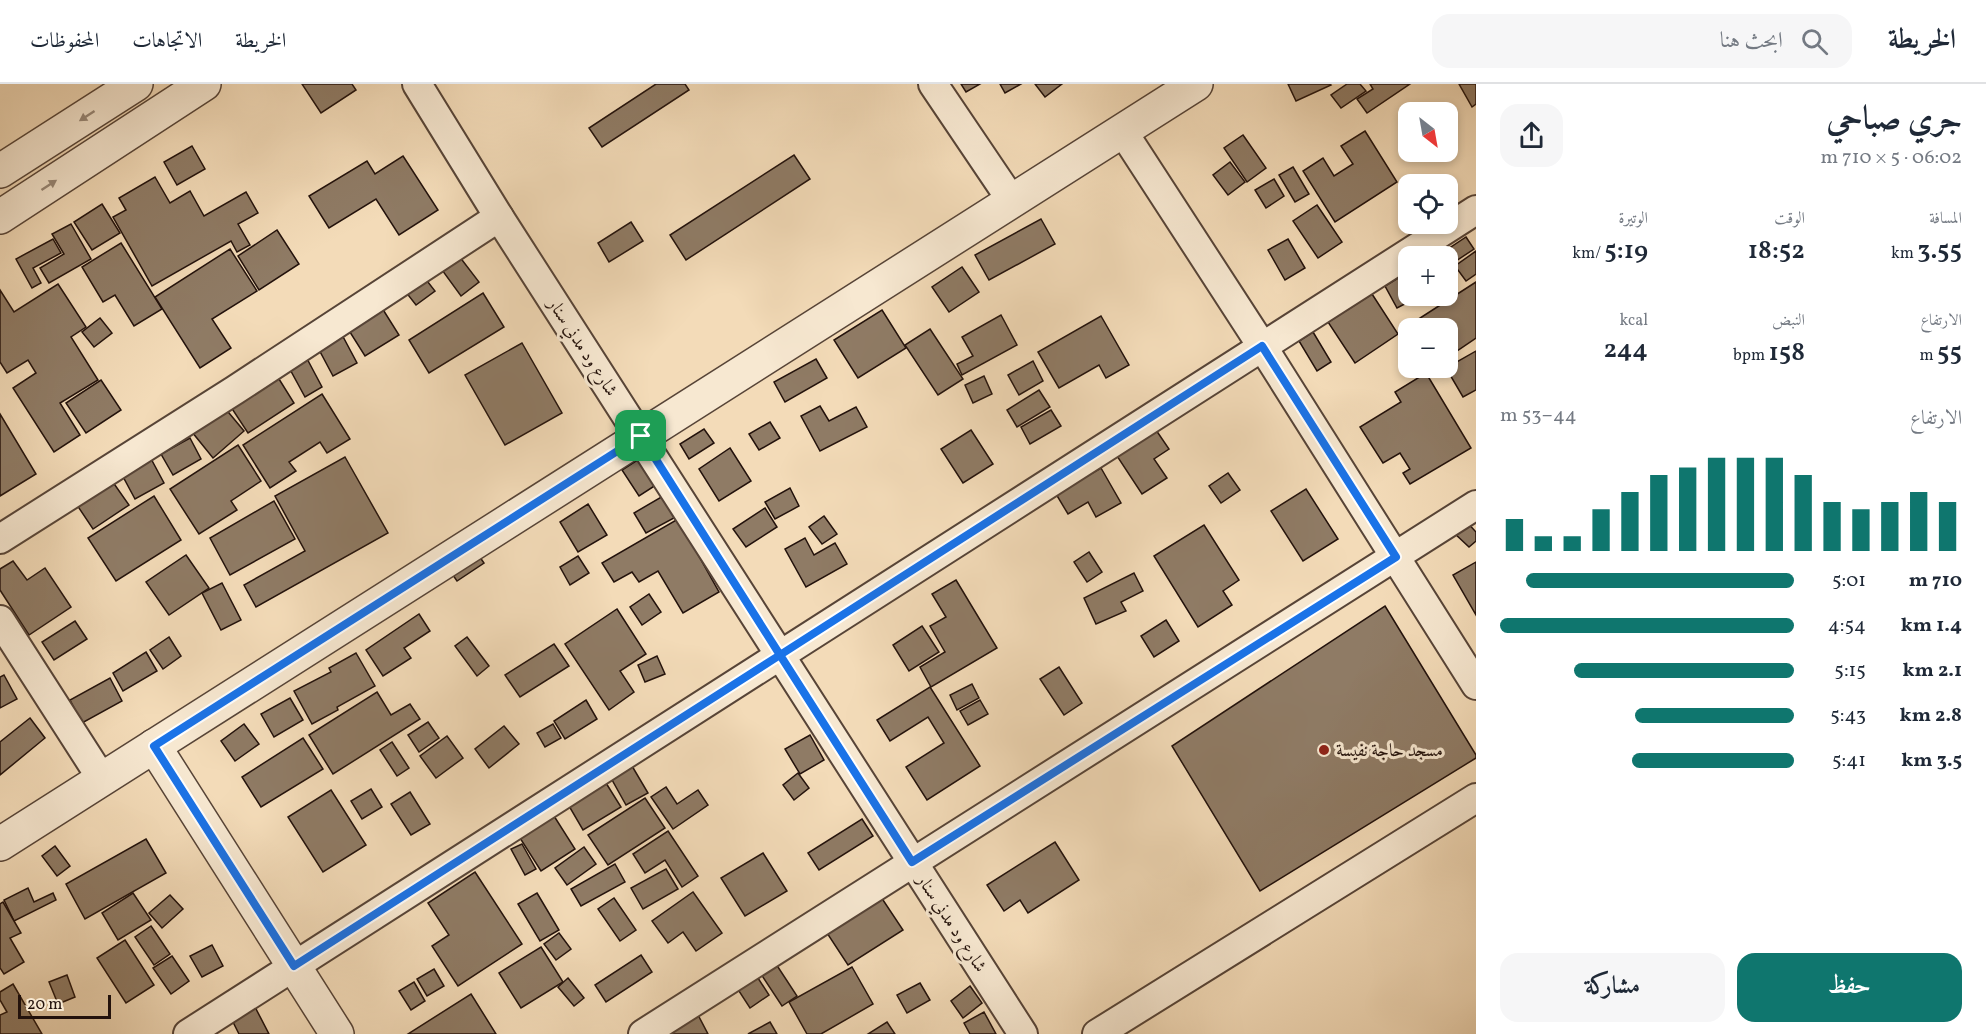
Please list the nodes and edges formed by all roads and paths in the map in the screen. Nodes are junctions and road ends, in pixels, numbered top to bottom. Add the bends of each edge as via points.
1 (136, 84) edge
2 (204, 84) edge
3 (417, 84) edge
4 (933, 84) edge
5 (1196, 84) edge
6 (1123, 132) junction
7 (0, 171) edge
8 (1012, 201) junction
9 (1476, 210) edge
10 (0, 216) edge
11 (499, 217) junction
12 (1262, 346) junction
13 (641, 436) junction
14 (1476, 505) edge
15 (0, 539) edge
16 (1396, 557) junction
17 (0, 620) edge
18 (780, 655) junction
19 (1476, 685) edge
20 (154, 746) junction
21 (102, 779) junction
22 (1476, 798) edge
23 (0, 844) edge
24 (912, 862) junction
25 (294, 966) junction
26 (188, 1034) edge
27 (337, 1034) edge
28 (643, 1034) edge
29 (1023, 1034) edge
30 (1097, 1034) edge

1 -> 7 street
10 -> 2 street
3 - 11 street, شارع ود مدني سنار
4 - 8 street
5 - 6 street
6 - 8 street
6 - 12 street
8 - 13 street
9 - 12 street
11 - 13 street, شارع ود مدني سنار
11 - 15 street
12 - 16 street
12 - 18 street
13 - 18 street, شارع ود مدني سنار
13 - 20 street
14 - 16 street
16 - 19 street
16 - 24 street
17 - 21 street
18 - 24 street, شارع ود مدني سنار
18 - 25 street
20 - 21 street
20 - 25 street
21 - 23 street
22 - 30 street
24 - 28 street
24 - 29 street, شارع ود مدني سنار
25 - 26 street
25 - 27 street

